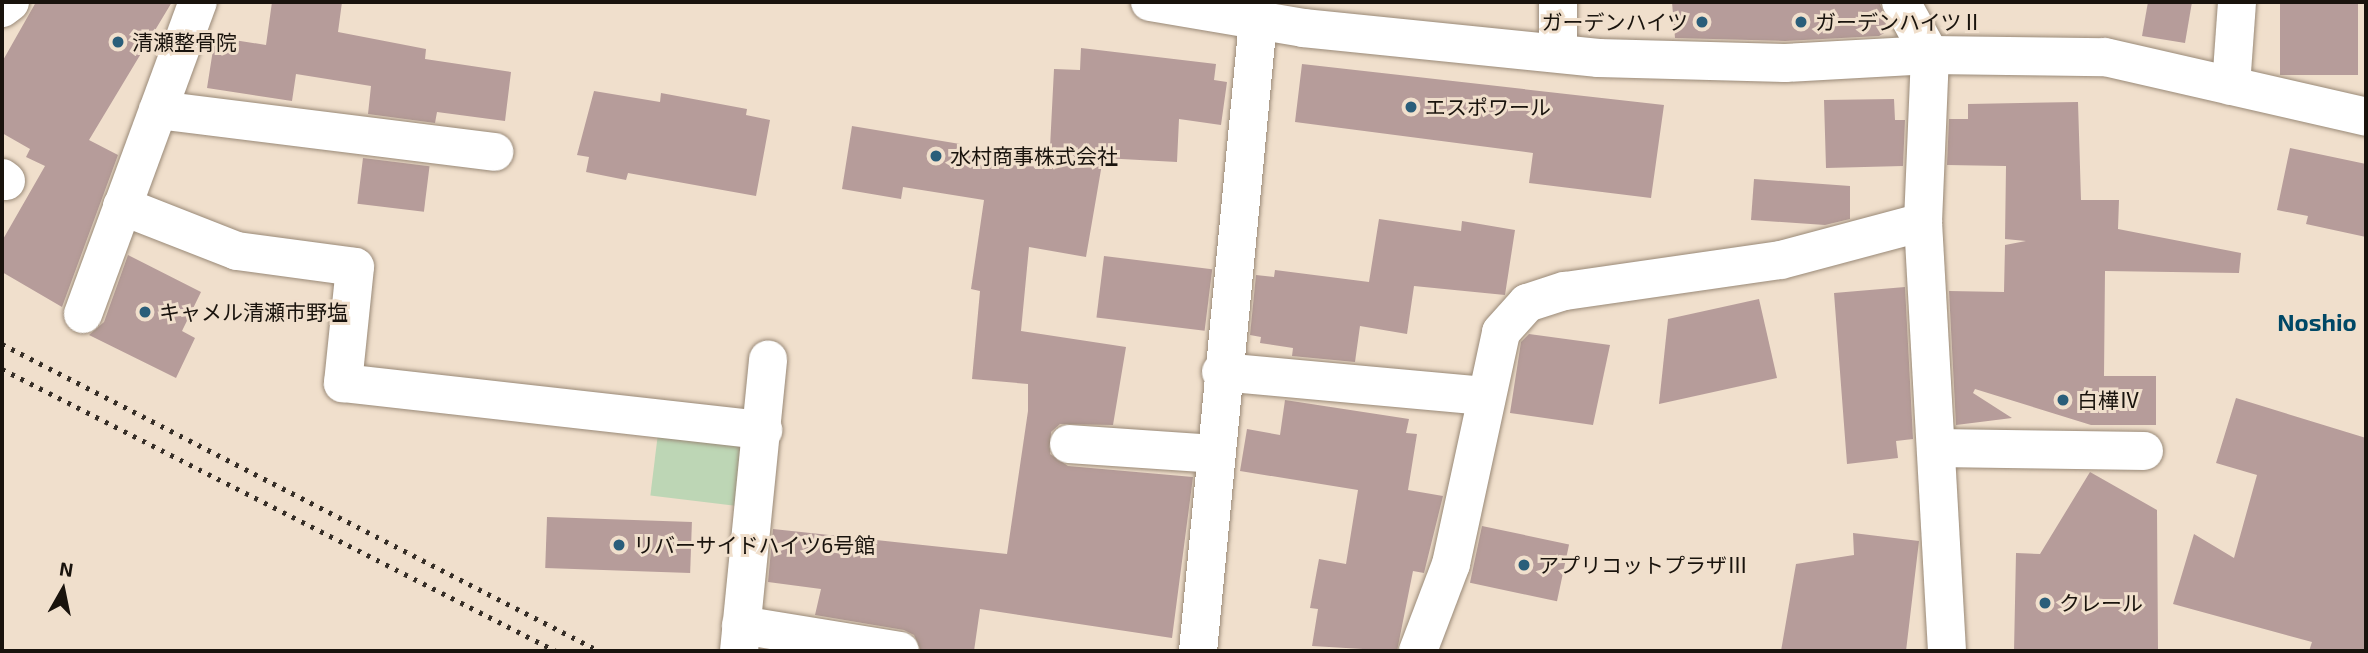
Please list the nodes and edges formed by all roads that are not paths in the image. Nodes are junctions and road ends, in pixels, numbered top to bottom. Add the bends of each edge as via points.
1 (10, 2) edge
2 (198, 2) edge
3 (1150, 2) edge
4 (1558, 2) edge
5 (1901, 2) edge
6 (2237, 2) edge
7 (2, 8) edge
8 (1303, 15) edge
9 (1258, 21) junction
10 (1558, 53) junction
11 (1930, 55) junction
12 (2231, 86) junction
13 (158, 110) junction
14 (2366, 117) edge
15 (494, 152) dead end
16 (122, 205) junction
17 (1923, 222) junction
18 (83, 314) dead end
19 (768, 359) dead end
20 (1221, 372) junction
21 (1485, 396) junction
22 (763, 430) junction
23 (1069, 444) dead end
24 (1938, 448) junction
25 (2144, 451) dead end
26 (1214, 454) junction
27 (740, 638) edge
28 (900, 651) edge
29 (1198, 651) edge
30 (1418, 651) edge
31 (1947, 651) edge

1 - 7 street
2 - 13 street
3 - 9 street
4 - 10 street
5 - 11 street
6 - 12 street
8 - 9 street
8 - 10 street
9 - 20 street
10 - 11 street via 1786,63
11 - 12 street via 2105,57
11 - 17 street
12 - 14 street
13 - 15 street
13 - 16 street
16 - 18 street
16 - 22 street via 237,251 355,267 344,383
17 - 21 street via 1781,260 1565,291 1527,303 1501,332
17 - 24 street
19 - 22 street
20 - 21 street
20 - 26 street
21 - 30 street via 1451,564
22 - 27 street
23 - 26 street
24 - 25 street
24 - 31 street
26 - 29 street
27 - 28 street

